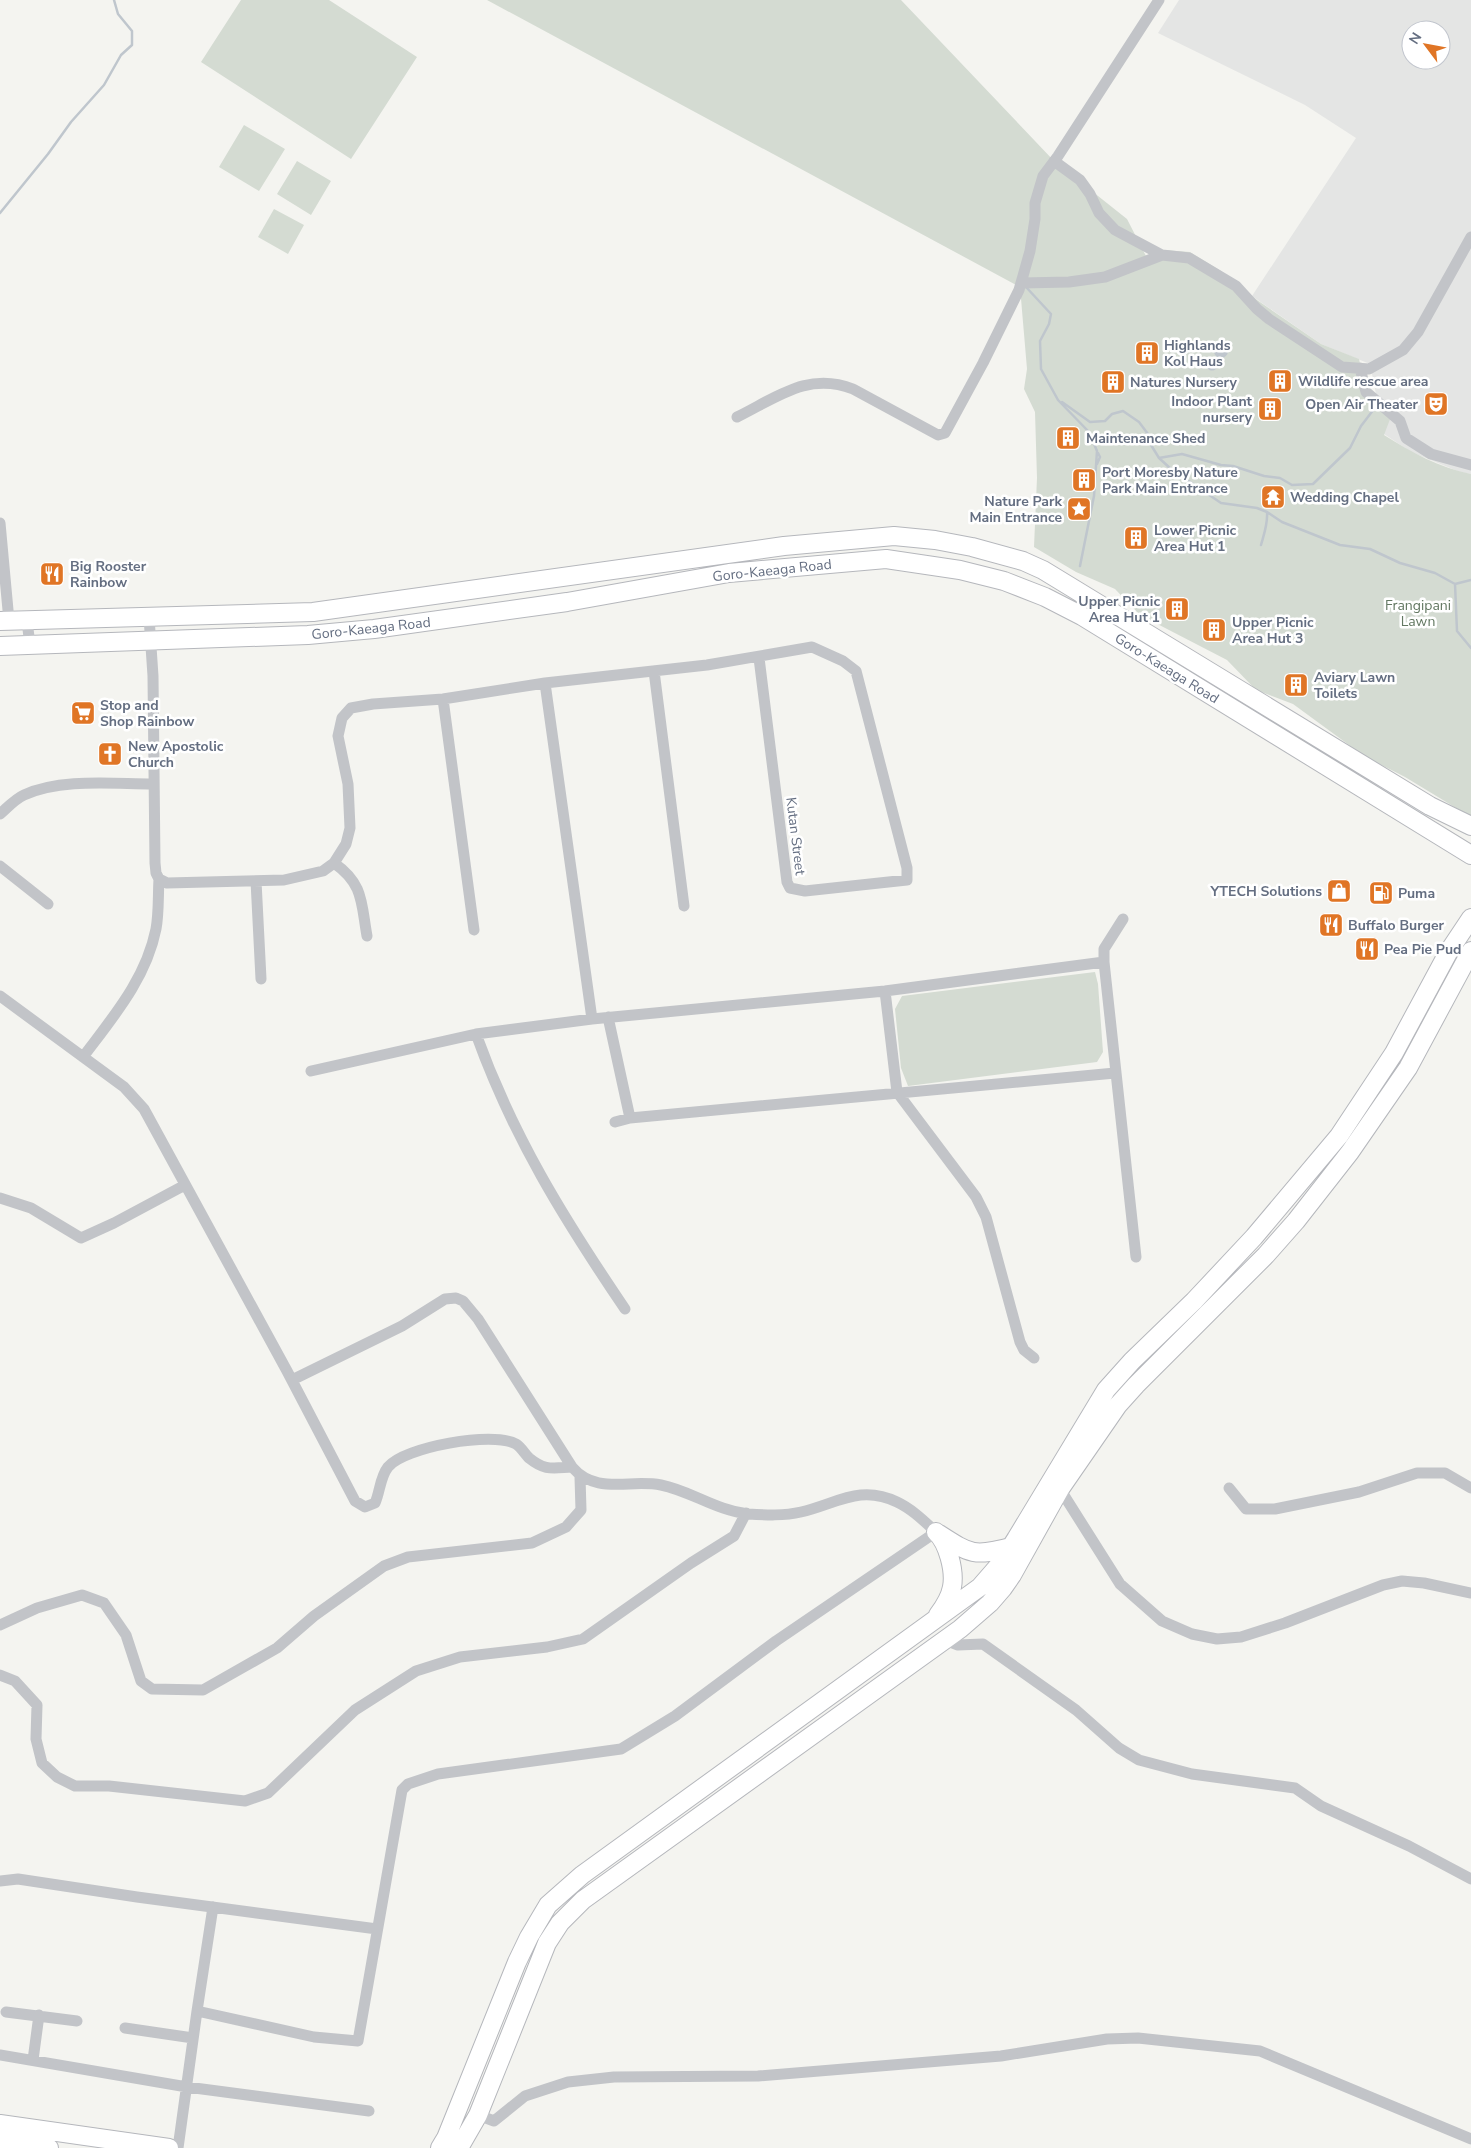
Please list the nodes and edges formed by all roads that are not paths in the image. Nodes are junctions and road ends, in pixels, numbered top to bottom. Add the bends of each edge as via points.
1 (1159, 0) edge
2 (1054, 161) junction
3 (1471, 237) edge
4 (1162, 255) junction
5 (1022, 283) junction
6 (1360, 368) junction
7 (737, 417) dead end
8 (1471, 465) edge
9 (0, 524) edge
10 (149, 617) junction
11 (12, 621) edge
12 (150, 641) junction
13 (30, 645) junction
14 (0, 646) edge
15 (759, 658) junction
16 (654, 671) junction
17 (545, 683) junction
18 (443, 699) junction
19 (153, 784) junction
20 (0, 814) edge
21 (1471, 826) edge
22 (1471, 855) edge
23 (334, 863) junction
24 (0, 866) edge
25 (159, 879) junction
26 (256, 881) junction
27 (48, 904) dead end
28 (684, 906) dead end
29 (1123, 918) dead end
30 (1471, 918) edge
31 (474, 930) dead end
32 (367, 936) dead end
33 (1471, 951) edge
34 (1104, 962) junction
35 (261, 980) dead end
36 (885, 991) junction
37 (0, 996) edge
38 (608, 1017) junction
39 (592, 1018) junction
40 (476, 1034) junction
41 (83, 1057) junction
42 (311, 1071) dead end
43 (1115, 1073) junction
44 (897, 1092) junction
45 (630, 1118) junction
46 (616, 1122) dead end
47 (185, 1185) junction
48 (0, 1198) edge
49 (1136, 1257) dead end
50 (625, 1309) dead end
51 (1034, 1358) dead end
52 (292, 1380) junction
53 (572, 1467) junction
54 (580, 1476) junction
55 (1229, 1488) dead end
56 (1471, 1488) edge
57 (1060, 1489) junction
58 (746, 1513) junction
59 (936, 1532) junction
60 (1011, 1547) junction
61 (1471, 1593) edge
62 (933, 1622) junction
63 (0, 1625) edge
64 (944, 1640) junction
65 (0, 1675) edge
66 (1471, 1879) edge
67 (0, 1881) edge
68 (213, 1907) junction
69 (377, 1929) junction
70 (197, 2011) junction
71 (6, 2012) dead end
72 (39, 2015) junction
73 (77, 2021) dead end
74 (125, 2028) dead end
75 (193, 2038) junction
76 (0, 2055) edge
77 (32, 2060) junction
78 (188, 2087) junction
79 (369, 2111) dead end
80 (478, 2115) junction
81 (0, 2124) edge
82 (1471, 2140) edge
83 (0, 2141) edge
84 (49, 2148) edge
85 (169, 2148) edge
86 (178, 2148) edge
87 (440, 2148) edge
88 (458, 2148) edge

1 - 2 street
2 - 4 street via 1080,180 1099,213 1115,230
2 - 5 street via 1043,176 1035,203 1030,251
3 - 6 street via 1418,332 1403,350 1369,369
4 - 5 street via 1106,277
4 - 6 street via 1188,258 1236,286 1257,309 1311,348 1342,367
5 - 7 street via 983,363 942,435 840,384 799,385
6 - 8 street via 1366,392 1400,421 1406,438 1432,454
9 - 11 street
10 - 11 main road, Goro-Kaeaga Road
10 - 12 street
10 - 21 main road, Goro-Kaeaga Road via 312,612 802,543 894,536 935,540 1023,561 1043,570 1430,806
11 - 13 street
12 - 13 main road, Goro-Kaeaga Road
12 - 19 street
12 - 22 main road, Goro-Kaeaga Road via 374,629 567,602 729,573 886,559 960,570 1004,581 1082,616
13 - 14 main road, Goro-Kaeaga Road
15 - 15 street, Kutan Street via 812,647 843,661 856,671 907,868 907,880 805,891 790,888
15 - 16 street
16 - 17 street
16 - 28 street
17 - 18 street
17 - 39 street
18 - 23 street via 360,706 344,714 338,736 348,784 350,828 346,844
18 - 31 street
19 - 20 street via 66,784 23,796
19 - 25 street via 155,863
23 - 26 street via 323,871 297,878
23 - 32 street via 349,874 359,892
24 - 27 street
25 - 26 street via 167,883
25 - 41 street via 156,926 143,970 122,1006
26 - 35 street
29 - 34 street via 1104,949
30 - 60 main road via 1449,951 1394,1053 1339,1136 1254,1237 1106,1390
33 - 57 main road via 1408,1068 1350,1152 1266,1255 1126,1395
34 - 36 street
34 - 43 street
36 - 38 street
36 - 44 street
37 - 41 street
38 - 39 street
38 - 45 street
39 - 40 street
40 - 42 street
40 - 50 street via 532,1162 574,1235
41 - 47 street via 124,1087 144,1109
43 - 44 street
43 - 49 street
44 - 45 street
44 - 51 street via 966,1184 986,1217 1020,1342
45 - 46 street
47 - 48 street via 81,1238 31,1208
47 - 52 street
52 - 53 street via 402,1326 445,1298 456,1298 463,1301 478,1320
52 - 53 street via 355,1501 365,1507 375,1503 389,1466 407,1454 455,1442 497,1439 516,1444 544,1468
53 - 54 street
54 - 58 street via 595,1483 661,1485 727,1510
54 - 63 street via 581,1510 566,1528 532,1543 408,1557 384,1566 314,1616 277,1648 204,1690 152,1689 141,1681 126,1635 104,1603 82,1595 38,1608
55 - 56 street via 1246,1509 1275,1510 1360,1492 1418,1473 1445,1473
57 - 61 street via 1120,1584 1162,1621 1192,1634 1216,1639 1240,1638 1383,1585 1402,1581
57 - 64 main road via 1003,1588 990,1603
58 - 59 street via 802,1512 851,1495 868,1494 909,1508
58 - 65 street via 734,1536 582,1639 547,1647 460,1657 416,1671 355,1710 268,1793 245,1801 109,1786 75,1786 57,1777 42,1763 36,1738 37,1705 15,1681
59 - 60 main road via 974,1552 988,1553
59 - 62 main road via 943,1540 952,1581 948,1600
59 - 69 street via 776,1641 674,1716 621,1749 438,1774 408,1784 402,1790
60 - 62 main road via 980,1587
62 - 87 main road via 582,1875 548,1905 521,1954
64 - 66 street via 958,1645 984,1644 1139,1760 1192,1774 1294,1788 1321,1806 1409,1846
64 - 80 main road via 577,1905 547,1943
67 - 68 street via 18,1878
68 - 69 street
68 - 70 street
69 - 70 street via 358,2041 314,2037
70 - 75 street
71 - 72 street
72 - 73 street
72 - 77 street
74 - 75 street
75 - 78 street
76 - 77 street
77 - 78 street
78 - 79 street
78 - 86 street
80 - 82 street via 494,2121 525,2096 568,2082 614,2077 758,2076 1001,2056 1107,2039 1138,2038 1260,2051
80 - 88 main road
81 - 85 main road
83 - 84 main road

